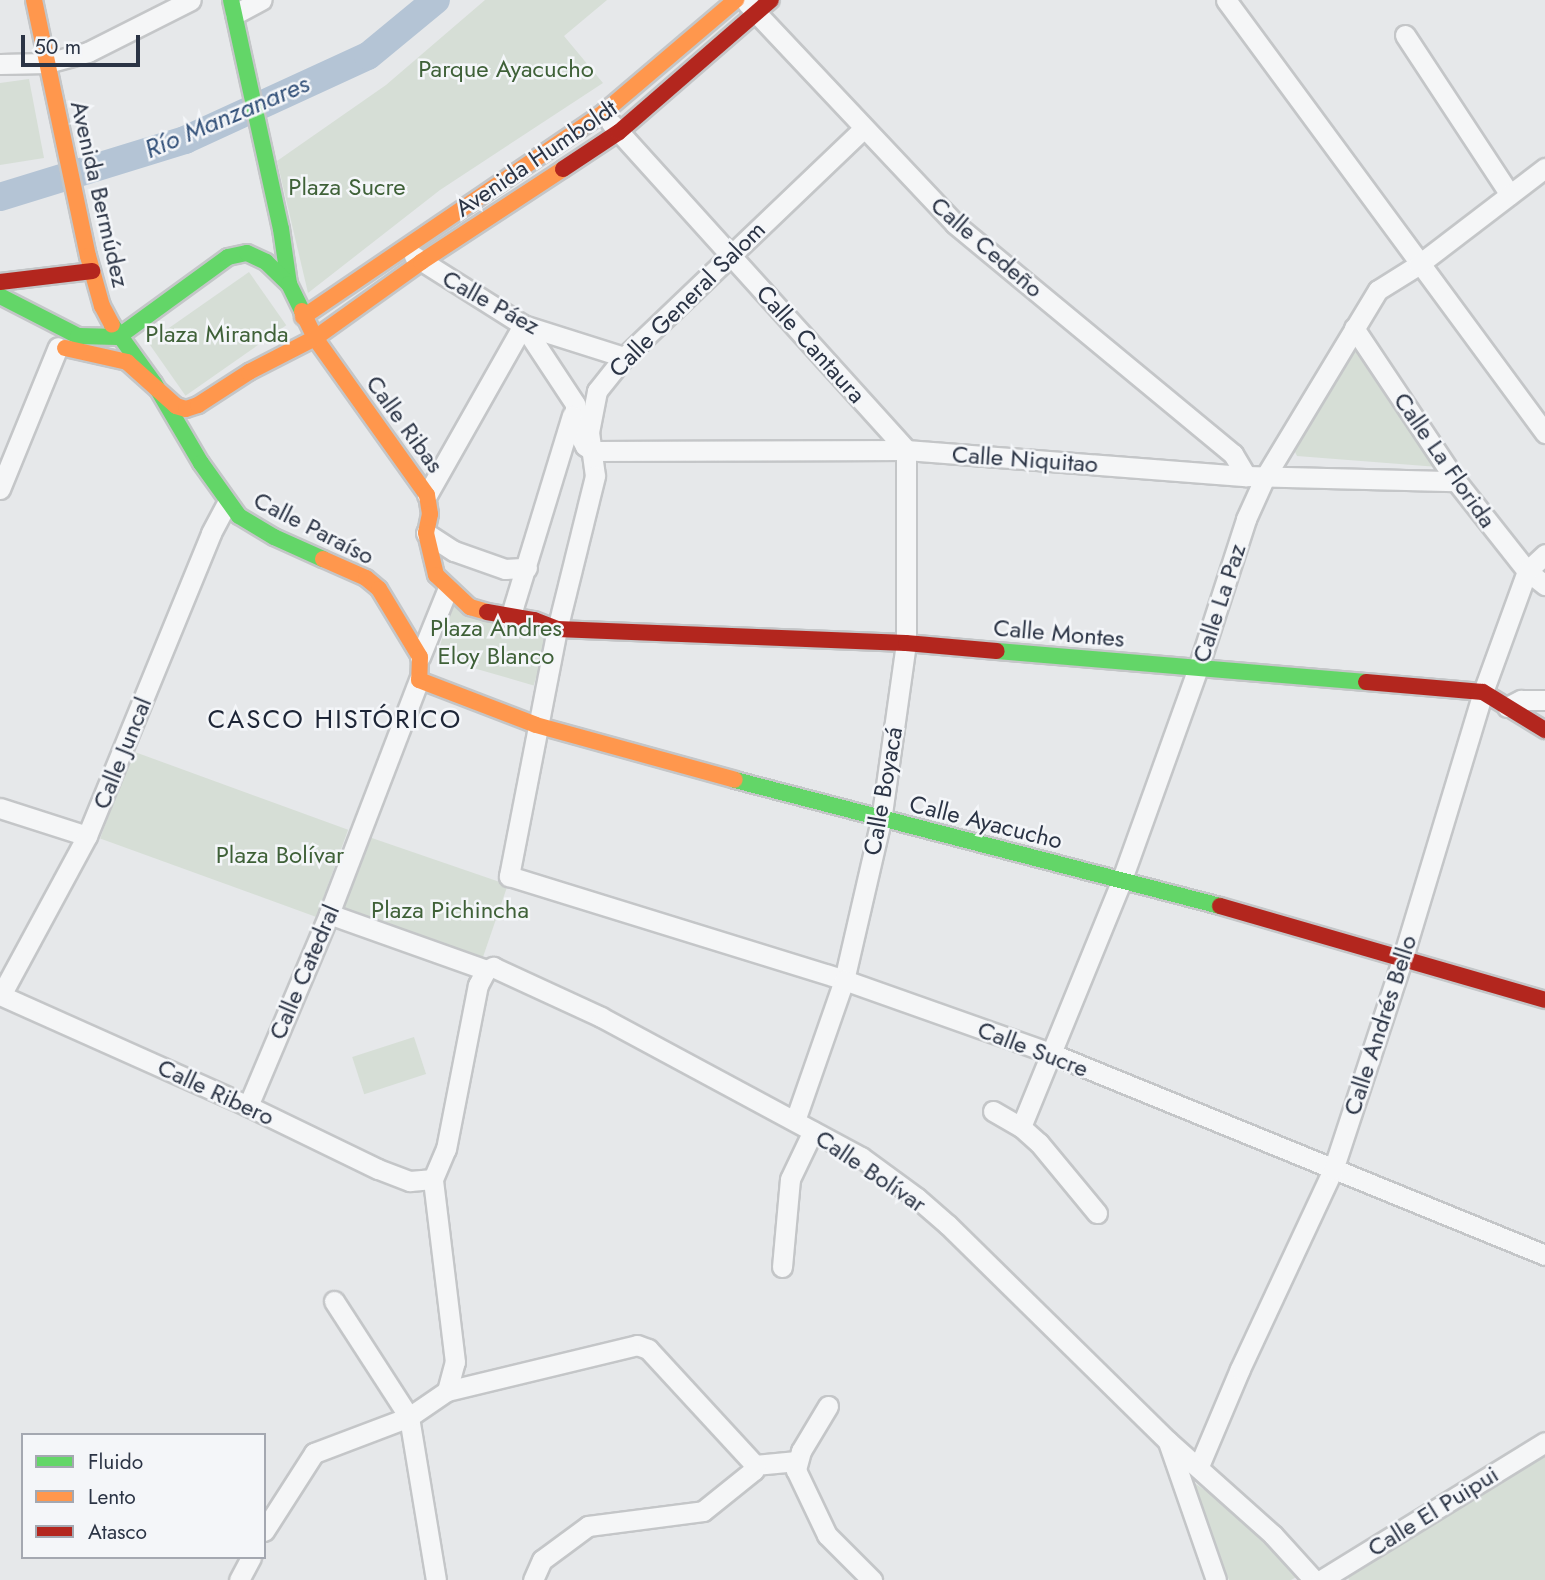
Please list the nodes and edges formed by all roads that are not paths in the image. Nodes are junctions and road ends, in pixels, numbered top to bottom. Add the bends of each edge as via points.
1 (34, 0) edge
2 (191, 0) edge
3 (261, 0) edge
4 (736, 0) edge
5 (771, 0) edge
6 (1226, 0) edge
7 (233, 7) edge
8 (750, 7) edge
9 (1405, 35) dead end
10 (47, 63) junction
11 (0, 64) edge
12 (603, 113) junction
13 (864, 128) junction
14 (618, 132) junction
15 (1545, 168) edge
16 (1510, 195) junction
17 (405, 248) junction
18 (731, 254) junction
19 (421, 262) junction
20 (90, 263) junction
21 (1418, 265) junction
22 (0, 282) edge
23 (289, 284) junction
24 (0, 296) edge
25 (303, 317) junction
26 (523, 325) junction
27 (1354, 328) junction
28 (38, 337) dead end
29 (118, 337) junction
30 (315, 338) junction
31 (58, 347) junction
32 (624, 358) junction
33 (154, 383) junction
34 (575, 404) junction
35 (1545, 433) edge
36 (906, 450) junction
37 (593, 451) junction
38 (1255, 476) junction
39 (1457, 481) junction
40 (0, 489) edge
41 (427, 495) junction
42 (228, 503) junction
43 (426, 533) junction
44 (1545, 554) edge
45 (527, 568) junction
46 (1527, 571) junction
47 (1545, 585) edge
48 (449, 588) junction
49 (510, 618) junction
50 (556, 629) junction
51 (906, 643) junction
52 (420, 657) junction
53 (1198, 668) junction
54 (419, 680) junction
55 (1483, 692) junction
56 (1545, 700) edge
57 (1507, 707) junction
58 (536, 725) junction
59 (1545, 730) edge
60 (0, 808) edge
61 (881, 820) junction
62 (87, 836) junction
63 (509, 876) joint
64 (1122, 879) junction
65 (329, 914) junction
66 (1403, 957) junction
67 (486, 970) junction
68 (844, 980) junction
69 (1, 995) edge
70 (1545, 1000) edge
71 (1050, 1053) junction
72 (248, 1106) junction
73 (993, 1111) dead end
74 (795, 1121) junction
75 (1021, 1127) junction
76 (813, 1131) junction
77 (1333, 1170) junction
78 (433, 1180) junction
79 (1097, 1213) dead end
80 (1545, 1255) edge
81 (782, 1267) dead end
82 (334, 1301) dead end
83 (447, 1391) junction
84 (828, 1406) dead end
85 (410, 1417) junction
86 (1168, 1441) junction
87 (1545, 1443) edge
88 (797, 1461) junction
89 (755, 1465) junction
90 (1199, 1466) junction
91 (266, 1528) edge
92 (250, 1559) edge
93 (239, 1580) edge
94 (436, 1580) edge
95 (533, 1580) edge
96 (872, 1580) edge
97 (1216, 1580) edge
98 (1314, 1580) edge
99 (1321, 1580) edge

1 - 10 street, Avenida Bermúdez
2 - 10 street via 88,52
3 - 7 street
4 - 12 street, Avenida Humboldt
5 - 8 street, Avenida Humboldt
6 - 21 street
7 - 23 street
8 - 13 street, Calle Cedeño
8 - 14 street, Avenida Humboldt
9 - 16 street
10 - 11 street
10 - 20 street, Avenida Bermúdez
12 - 14 street, Calle Cantaura
12 - 17 street, Avenida Humboldt
13 - 18 street, Calle General Salom
13 - 38 street, Calle Cedeño via 955,224
14 - 18 street, Calle Cantaura
14 - 19 street, Avenida Humboldt
15 - 16 street, Calle La Paz
16 - 21 street, Calle La Paz
17 - 19 street, Calle Páez
17 - 25 street, Avenida Humboldt
18 - 32 street, Calle General Salom
18 - 36 street, Calle Cantaura
19 - 26 street, Calle Páez
19 - 30 street, Avenida Humboldt
20 - 22 street
20 - 29 street, Avenida Bermúdez via 102,306
21 - 27 street, Calle La Paz via 1378,290
21 - 35 street
23 - 25 street
23 - 29 street via 266,262 247,253 228,257
24 - 29 street via 78,336
25 - 30 street
26 - 32 street, Calle Páez
26 - 34 street
26 - 41 street
27 - 38 street, Calle La Paz
27 - 39 street, Calle La Florida
28 - 31 street, Avenida Humboldt
29 - 33 street, Avenida Bermúdez
30 - 33 street, Avenida Humboldt via 186,409 176,406
30 - 41 street, Calle Ribas
31 - 33 street, Avenida Humboldt via 127,362
31 - 40 street
32 - 37 street, Calle General Salom via 597,391 589,432
33 - 42 street, Calle Paraíso
34 - 37 street via 575,427
34 - 45 street
36 - 37 street, Calle Niquitao
36 - 38 street, Calle Niquitao
36 - 51 street, Calle Boyacá
37 - 50 street, Calle General Salom via 595,477
38 - 39 street, Calle Niquitao
38 - 53 street, Calle La Paz via 1246,519
39 - 46 street, Calle La Florida
41 - 43 street, Calle Ribas
42 - 52 street, Calle Paraíso via 252,526 366,578 379,589
42 - 62 street, Calle Juncal via 211,533
43 - 45 street via 454,551 505,569
43 - 48 street, Calle Ribas via 436,575
44 - 46 street
45 - 49 street
46 - 47 street, Calle La Florida
46 - 55 street, Calle Andrés Bello
48 - 49 street, Calle Ribas via 470,607
48 - 52 street
49 - 50 street, Calle Ribas via 534,620
50 - 51 street, Calle Montes
50 - 58 street, Calle General Salom
51 - 53 street, Calle Montes
51 - 61 street, Calle Boyacá
52 - 54 street
53 - 55 street, Calle Montes
53 - 64 street, Calle La Paz
54 - 58 street, Calle Ayacucho
54 - 65 street, Calle Catedral
55 - 57 street, Calle Montes
55 - 66 street, Calle Andrés Bello
56 - 57 street via 1521,700
57 - 59 street, Calle Montes
58 - 61 street, Calle Ayacucho
58 - 63 street, Calle General Salom
60 - 62 street
61 - 64 street, Calle Ayacucho
61 - 68 street, Calle Boyacá
62 - 69 street, Calle Juncal
63 - 68 street, Calle Sucre
64 - 66 street, Calle Ayacucho
64 - 71 street, Calle La Paz
65 - 67 street, Calle Bolívar
65 - 72 street, Calle Catedral
66 - 70 street, Calle Ayacucho
66 - 77 street, Calle Andrés Bello
67 - 74 street, Calle Bolívar via 493,967 601,1017
67 - 78 street via 478,985 446,1149
68 - 71 street, Calle Sucre
68 - 74 street, Calle Boyacá
69 - 72 street, Calle Ribero
71 - 75 street, Calle La Paz
71 - 77 street, Calle Sucre
72 - 78 street, Calle Ribero via 378,1169 410,1181
73 - 75 street
74 - 76 street, Calle Bolívar
75 - 79 street
76 - 81 street via 790,1179
76 - 86 street, Calle Bolívar via 861,1157 917,1198
77 - 80 street, Calle Sucre
77 - 90 street, Calle Andrés Bello
78 - 83 street via 455,1362
82 - 85 street
83 - 85 street
83 - 89 street via 637,1345 648,1349
84 - 88 street
85 - 91 street via 314,1453
85 - 94 street
86 - 90 street, Calle Bolívar
86 - 97 street
87 - 99 street, Calle El Puipui
88 - 89 street
88 - 96 street via 796,1470 827,1535
89 - 95 street via 703,1511 588,1526 542,1560
90 - 98 street, Calle Bolívar
92 - 93 street

